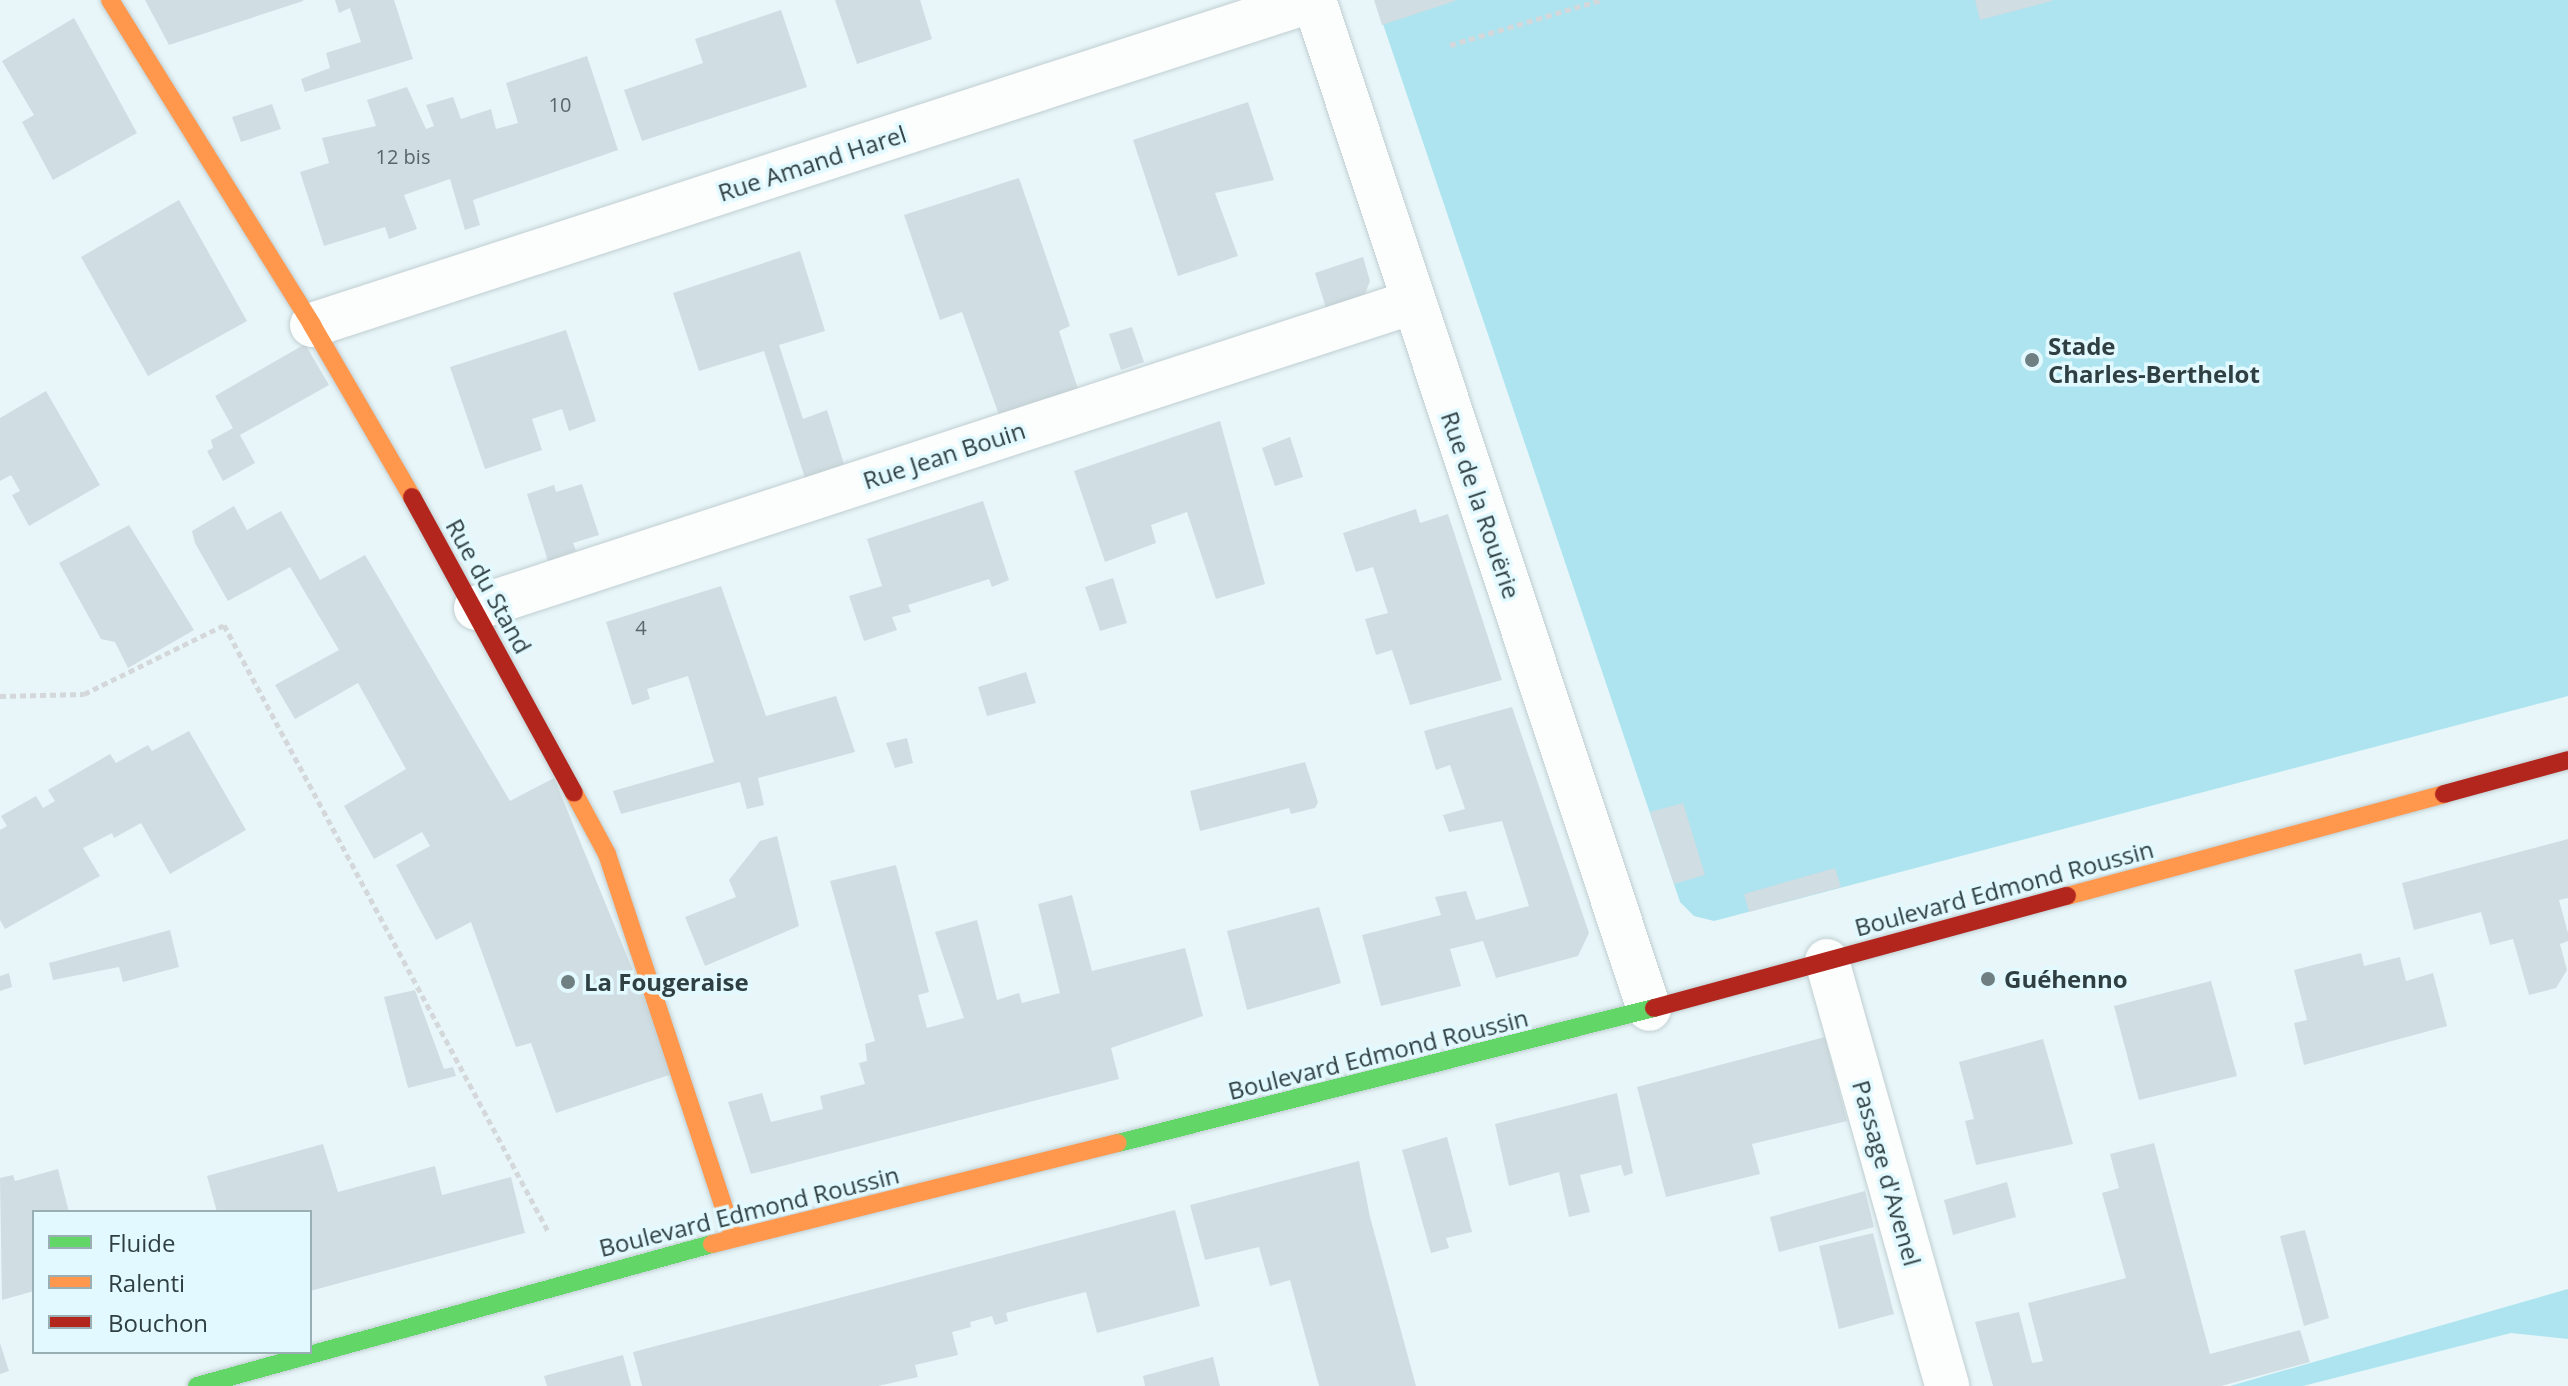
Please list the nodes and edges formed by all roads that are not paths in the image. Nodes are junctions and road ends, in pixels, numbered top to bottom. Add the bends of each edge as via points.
1 (110, 0) edge
2 (1314, 0) edge
3 (1413, 302) junction
4 (312, 325) junction
5 (476, 608) junction
6 (2568, 760) edge
7 (1827, 961) junction
8 (1649, 1009) junction
9 (734, 1238) junction
10 (312, 1354) edge
11 (312, 1354) edge
12 (197, 1386) edge
13 (1947, 1386) edge

1 - 4 street, Rue du Stand
2 - 3 street, Rue de la Rouërie
2 - 4 street, Rue Amand Harel
3 - 5 street, Rue Jean Bouin
3 - 8 street, Rue de la Rouërie
4 - 5 street, Rue du Stand
5 - 9 street, Rue du Stand via 607,854
6 - 7 street, Boulevard Edmond Roussin
7 - 8 street, Boulevard Edmond Roussin
7 - 13 street, Passage d'Avenel
8 - 9 street, Boulevard Edmond Roussin
9 - 10 street, Boulevard Edmond Roussin
11 - 12 street, Boulevard Edmond Roussin

